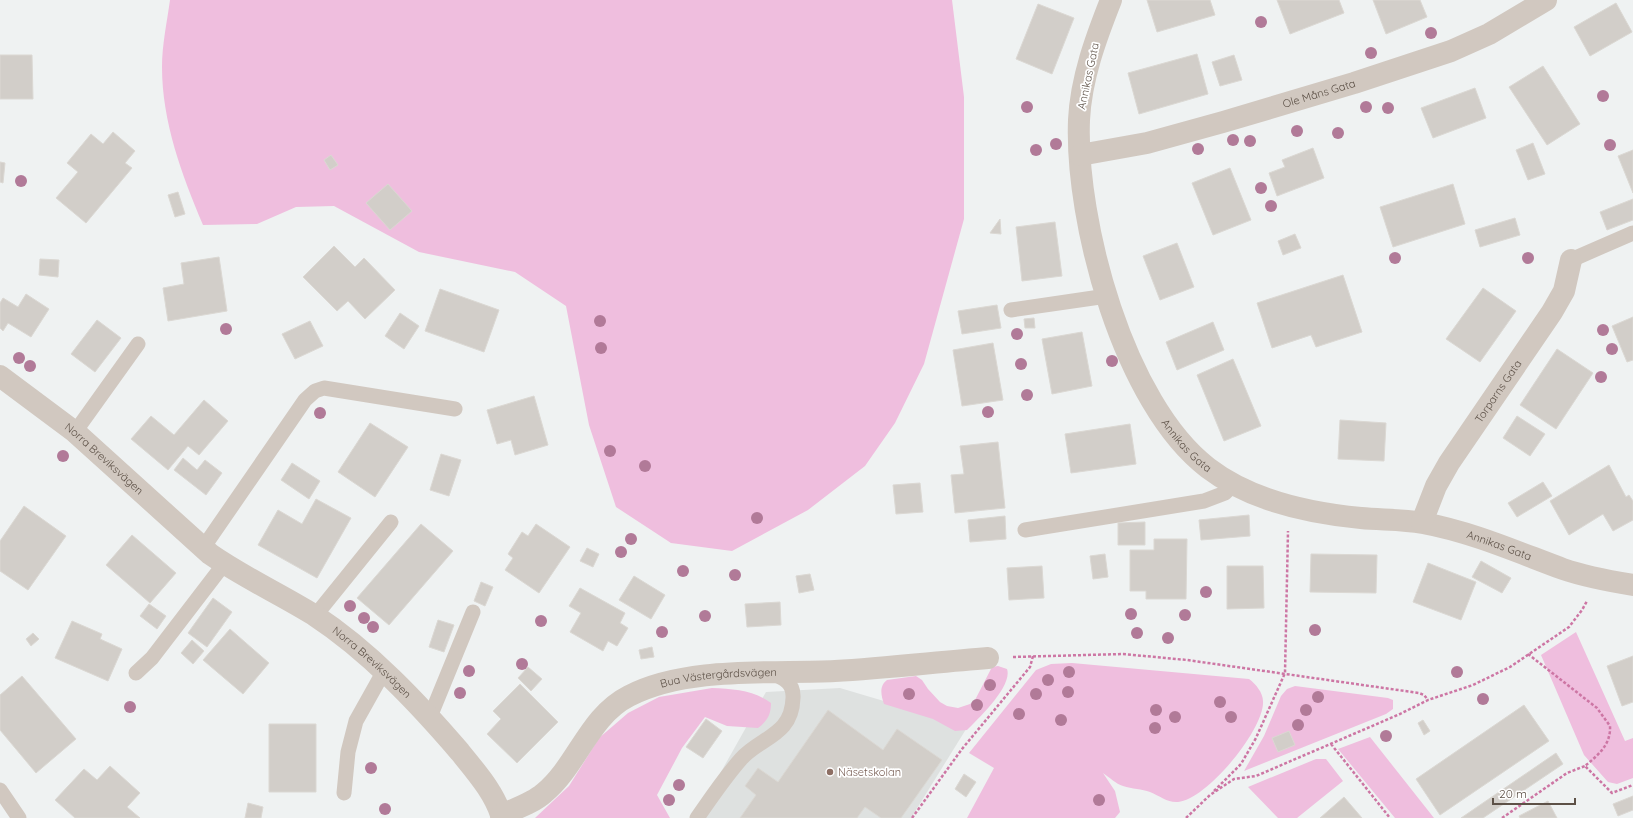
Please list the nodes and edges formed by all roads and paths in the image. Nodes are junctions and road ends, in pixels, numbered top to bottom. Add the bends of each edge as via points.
1 (1111, 0) edge
2 (1546, 0) edge
3 (1080, 155) junction
4 (1633, 233) edge
5 (1571, 260) joint
6 (1107, 296) junction
7 (1012, 310) dead end
8 (138, 344) dead end
9 (0, 376) edge
10 (455, 409) dead end
11 (75, 432) junction
12 (1234, 484) junction
13 (390, 522) dead end
14 (1422, 522) junction
15 (1025, 530) dead end
16 (1288, 534) dead end
17 (203, 548) junction
18 (224, 564) junction
19 (1594, 578) junction
20 (1633, 585) edge
21 (473, 612) dead end
22 (315, 616) junction
23 (1528, 654) junction
24 (1033, 656) junction
25 (988, 658) joint
26 (384, 671) junction
27 (136, 673) dead end
28 (771, 673) junction
29 (1285, 674) junction
30 (1428, 700) junction
31 (430, 717) junction
32 (1331, 744) junction
33 (1584, 766) junction
34 (1633, 785) edge
35 (0, 790) edge
36 (344, 793) dead end
37 (1210, 795) junction
38 (502, 816) edge
39 (19, 818) edge
40 (697, 818) edge
41 (912, 818) edge
42 (1186, 818) edge
43 (1390, 818) edge
44 (1502, 818) edge

1 - 3 street, Annikas Gata via 1085,79 1079,118
2 - 3 street, Ole Måns Gata via 1489,34 1451,50 1223,122 1147,143
3 - 6 street, Annikas Gata via 1087,215
4 - 5 lane
5 - 14 street, Torparns Gata via 1564,291 1449,463 1436,486
6 - 7 lane
6 - 12 street, Annikas Gata via 1129,358 1165,424 1185,448 1209,469
8 - 11 lane
9 - 11 street, Norra Breviksvägen
10 - 17 lane via 324,388 315,391 305,400
11 - 17 street, Norra Breviksvägen
12 - 14 street, Annikas Gata via 1278,502 1323,514
12 - 15 lane via 1225,493 1204,501
13 - 22 lane
14 - 19 street, Annikas Gata via 1492,541
16 - 29 path
17 - 18 street, Norra Breviksvägen
18 - 22 street, Norra Breviksvägen
18 - 27 lane via 152,658
19 - 20 street, Annikas Gata
19 - 23 path via 1582,610 1568,627
21 - 31 lane
22 - 26 street, Norra Breviksvägen
23 - 30 path via 1510,667 1473,685
23 - 33 path via 1597,708 1610,726 1608,742 1600,754
24 - 25 path
24 - 29 path via 1123,654
24 - 41 path via 1030,667 962,748
25 - 28 street, Bua Västergårdsvägen via 835,671
26 - 31 street, Norra Breviksvägen
26 - 36 lane via 356,721 348,752
28 - 38 street, Bua Västergårdsvägen via 719,674 682,679 628,696 593,728 556,782 544,794
28 - 40 lane via 784,678 794,691 793,706 788,718 768,740 742,757
29 - 30 path via 1419,692
29 - 37 path via 1256,738 1241,764
30 - 32 path
31 - 38 street, Norra Breviksvägen via 474,769 493,796
32 - 37 path via 1256,776 1234,779
32 - 43 path
33 - 34 path via 1612,793
33 - 44 path via 1567,772
35 - 39 lane
37 - 42 path

